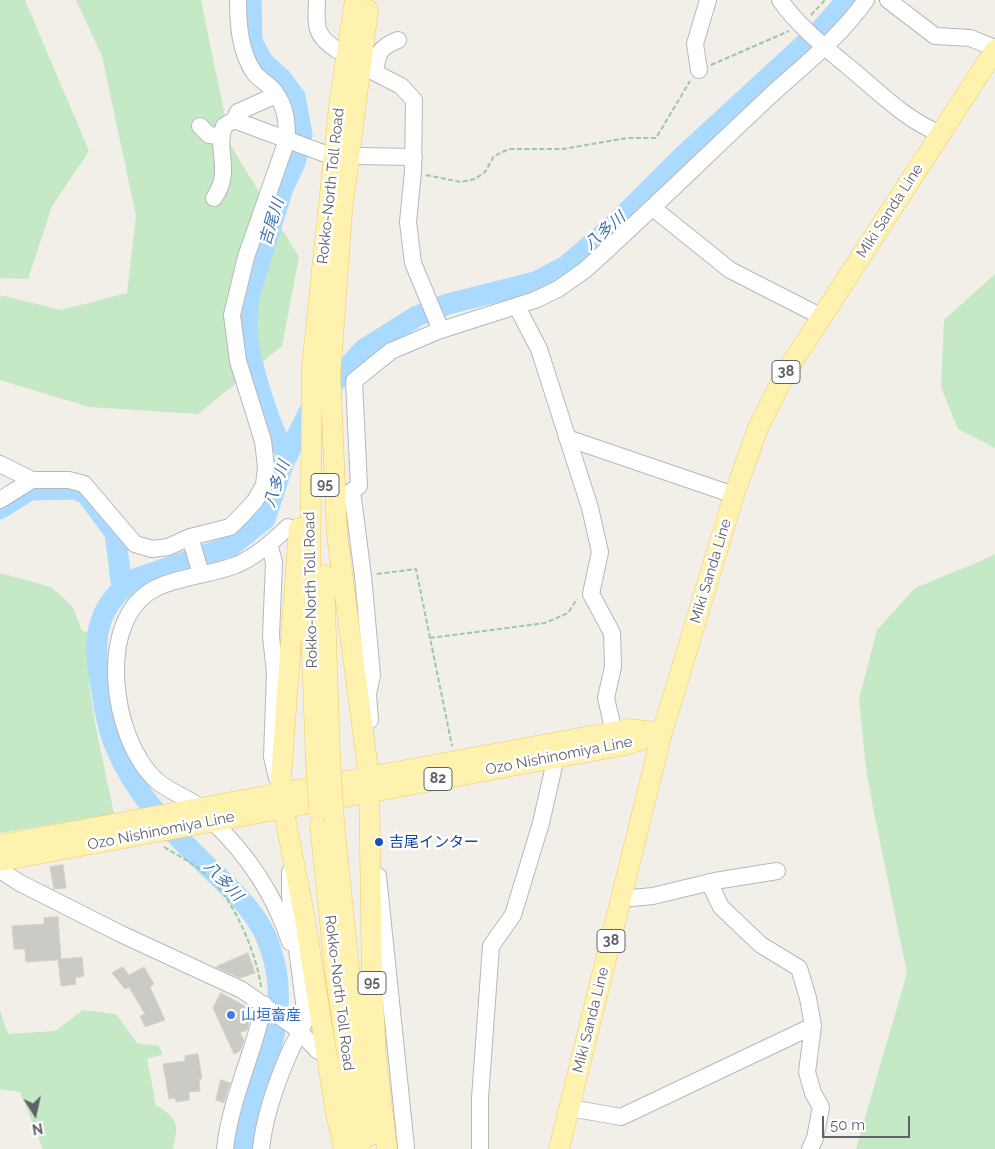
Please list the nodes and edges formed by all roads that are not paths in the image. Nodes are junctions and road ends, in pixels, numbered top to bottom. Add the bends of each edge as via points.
1 (238, 0) edge
2 (317, 0) edge
3 (356, 0) edge
4 (369, 0) edge
5 (708, 0) edge
6 (780, 0) edge
7 (866, 0) edge
8 (888, 0) edge
9 (398, 40) dead end
10 (823, 46) junction
11 (995, 49) edge
12 (337, 50) dead end
13 (699, 70) road end
14 (276, 95) junction
15 (234, 120) junction
16 (200, 126) dead end
17 (941, 134) junction
18 (220, 136) junction
19 (289, 141) junction
20 (315, 151) dead end
21 (359, 156) dead end
22 (413, 164) junction
23 (214, 198) dead end
24 (653, 208) junction
25 (517, 306) junction
26 (822, 317) junction
27 (438, 327) junction
28 (330, 367) junction
29 (311, 426) junction
30 (567, 438) junction
31 (0, 464) edge
32 (32, 480) junction
33 (734, 495) junction
34 (0, 500) edge
35 (288, 527) dead end
36 (191, 539) junction
37 (269, 544) junction
38 (201, 572) junction
39 (614, 732) junction
40 (662, 733) junction
41 (366, 750) junction
42 (556, 757) junction
43 (323, 759) junction
44 (369, 784) junction
45 (281, 800) junction
46 (206, 818) junction
47 (327, 823) junction
48 (147, 828) junction
49 (0, 845) edge
50 (290, 850) junction
51 (2, 871) edge
52 (777, 871) dead end
53 (708, 882) junction
54 (621, 899) junction
55 (302, 979) junction
56 (262, 1003) junction
57 (813, 1026) junction
58 (298, 1031) junction
59 (318, 1050) dead end
60 (570, 1108) junction
61 (399, 1144) edge
62 (225, 1149) edge
63 (261, 1149) edge
64 (344, 1149) edge
65 (361, 1149) edge
66 (374, 1149) edge
67 (480, 1149) edge
68 (559, 1149) edge
69 (810, 1149) edge

1 - 14 street via 240,39 248,60 256,75
2 - 12 street via 316,27 324,41
3 - 29 main road, Rokko-North Toll Road / 95 via 340,98 312,366
4 - 28 main road, Rokko-North Toll Road / 95 via 342,212
5 - 13 street via 695,44
6 - 10 street
7 - 10 street via 850,22
8 - 11 street via 935,36 970,38
9 - 22 street via 383,46 372,71 401,86 414,100
10 - 17 street via 896,107 922,126
10 - 24 street
11 - 17 main road, Miki Sanda Line / 38
14 - 15 street via 238,112
14 - 19 street via 286,112
15 - 18 street via 224,126
15 - 19 street
16 - 18 street via 209,135
17 - 26 main road, Miki Sanda Line / 38
18 - 23 street via 225,167
19 - 20 street
19 - 36 street via 246,257 232,315 238,361 263,441 264,485 255,501 230,527
21 - 22 street
22 - 27 street via 408,222 412,263
24 - 25 street via 585,270 558,289
24 - 26 street via 730,270
25 - 27 street
25 - 30 street via 539,350
26 - 33 main road, Miki Sanda Line / 38 via 786,372 758,428
27 - 41 street via 391,351 354,381 359,486 347,494 364,576 372,675
28 - 41 main road via 337,535
28 - 43 main road, Rokko-North Toll Road / 95 via 324,533
29 - 43 main road, Rokko-North Toll Road / 95 via 310,616
29 - 45 main road via 299,491
30 - 33 street
30 - 39 street via 590,508 600,552 591,594 612,633 613,667 606,698
31 - 32 street
32 - 34 street
32 - 36 street via 69,480 84,484 135,544 152,549
33 - 40 main road, Miki Sanda Line / 38
35 - 37 street
36 - 38 street
37 - 38 street via 261,552 235,565
37 - 45 street via 274,562 272,757
38 - 46 street via 156,588 137,601 121,629 118,704 130,743 155,780 188,798
39 - 40 main road, Ozo Nishinomiya Line / 82 via 629,729
39 - 44 main road, Ozo Nishinomiya Line / 82 via 454,761
40 - 42 main road, Ozo Nishinomiya Line / 82 via 625,745
40 - 54 main road, Miki Sanda Line / 38
41 - 44 main road
42 - 44 main road, Ozo Nishinomiya Line / 82
42 - 67 street via 514,915 491,946 480,1098
43 - 47 main road, Rokko-North Toll Road / 95, bridge
44 - 45 main road, Ozo Nishinomiya Line / 82
44 - 61 main road, 95 via 369,900 376,1059
45 - 46 main road, Ozo Nishinomiya Line / 82
45 - 50 main road
46 - 48 main road, Ozo Nishinomiya Line / 82
46 - 55 street via 240,851 268,892 290,939
47 - 65 main road, Rokko-North Toll Road / 95 via 335,972
47 - 66 main road, Rokko-North Toll Road / 95
48 - 49 main road, Ozo Nishinomiya Line / 82
48 - 51 main road, Ozo Nishinomiya Line / 82
50 - 55 street via 290,896
50 - 64 main road
51 - 56 street via 121,934 242,990
52 - 53 street
53 - 54 street via 654,896
53 - 57 street via 721,907 761,945 799,968
54 - 60 main road, Miki Sanda Line / 38
55 - 58 street via 306,1017
56 - 58 street
56 - 62 street via 257,1038 227,1132
57 - 60 street via 621,1117
57 - 69 street via 806,1072 821,1107 816,1138
58 - 59 street
58 - 63 street via 274,1097
60 - 68 main road, Miki Sanda Line / 38

